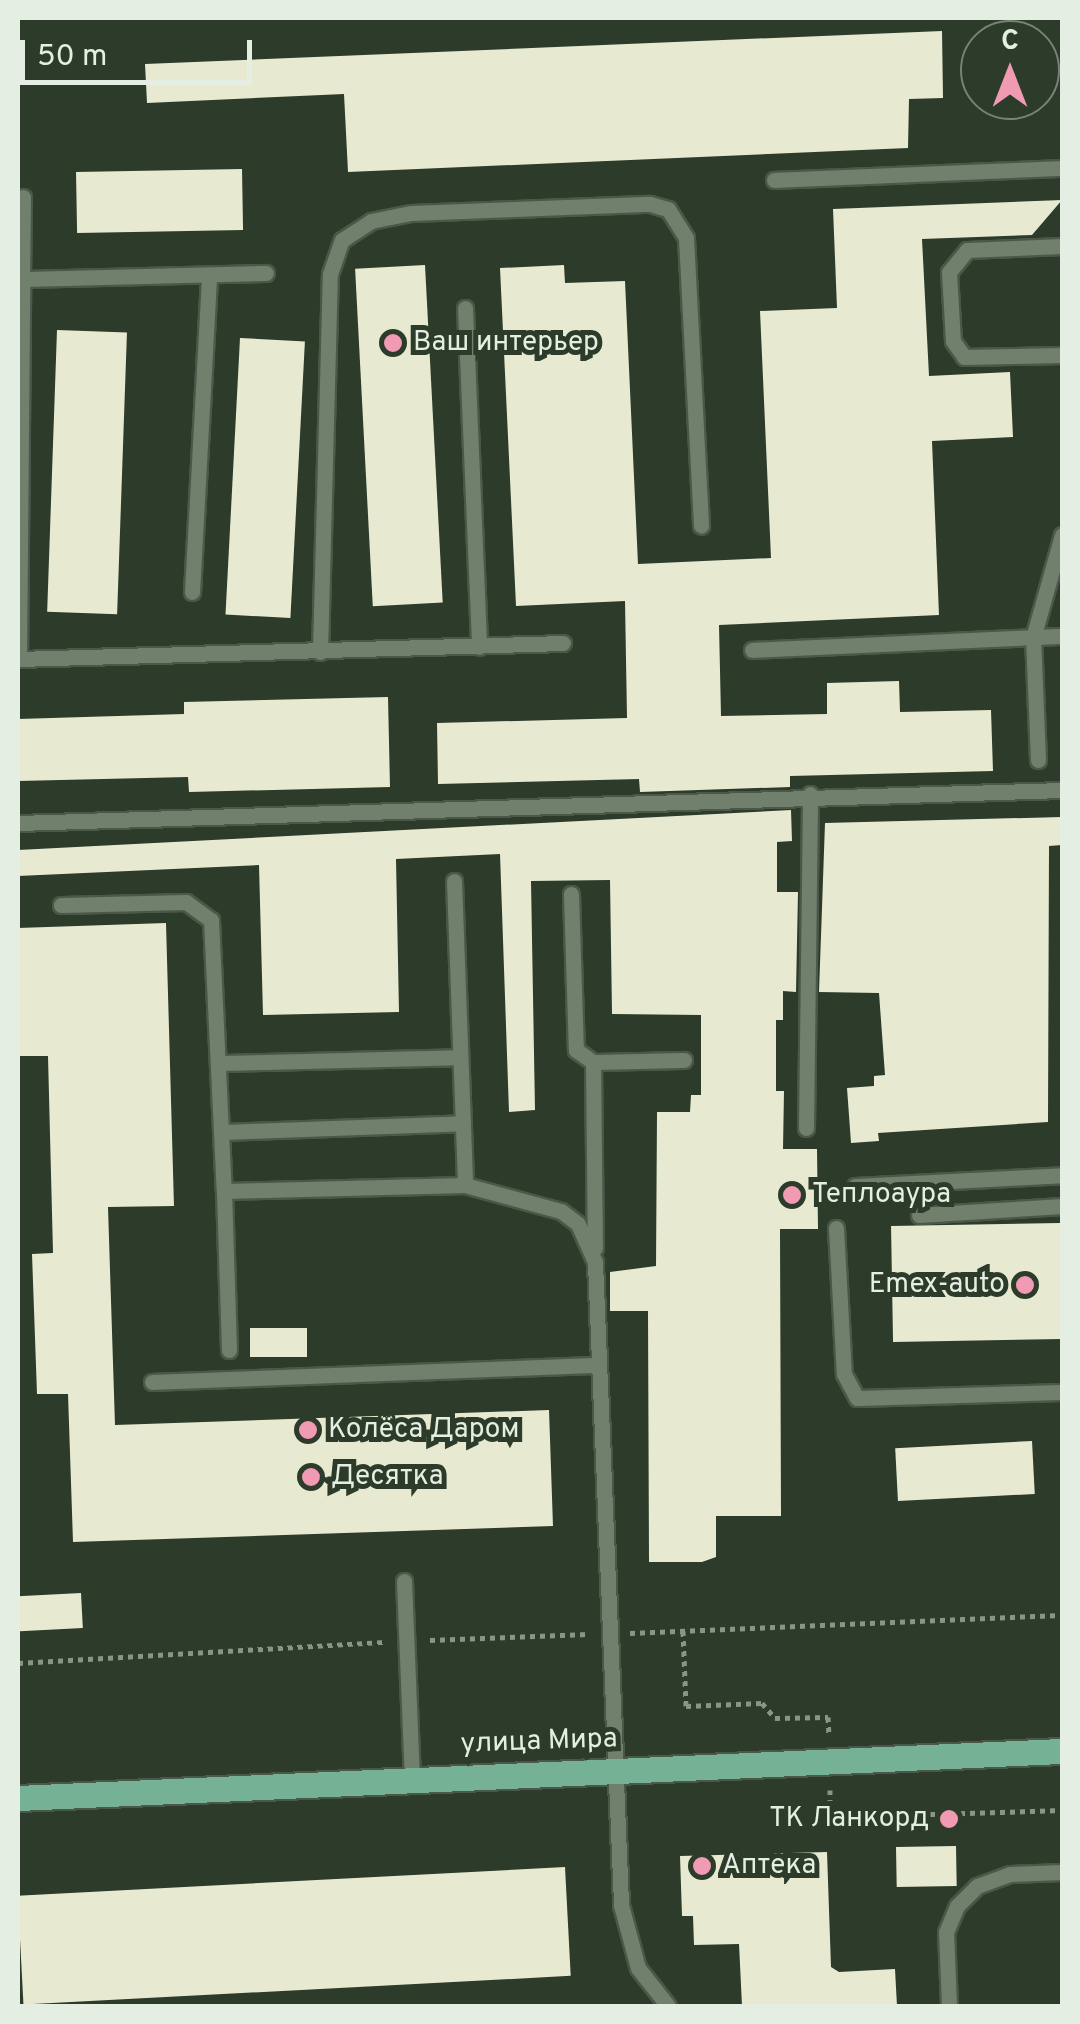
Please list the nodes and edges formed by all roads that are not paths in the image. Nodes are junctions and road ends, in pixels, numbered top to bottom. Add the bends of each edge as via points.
1 (1062, 168) edge
2 (774, 180) dead end
3 (22, 196) dead end
4 (1062, 246) edge
5 (266, 273) dead end
6 (210, 274) junction
7 (22, 279) junction
8 (464, 308) dead end
9 (1062, 355) edge
10 (700, 526) dead end
11 (1062, 536) edge
12 (192, 592) dead end
13 (1062, 636) edge
14 (1033, 638) junction
15 (563, 644) dead end
16 (479, 646) junction
17 (752, 650) dead end
18 (320, 652) junction
19 (18, 659) edge
20 (1038, 760) dead end
21 (1062, 790) edge
22 (810, 794) junction
23 (18, 823) edge
24 (454, 881) dead end
25 (571, 894) dead end
26 (60, 904) dead end
27 (460, 1057) junction
28 (684, 1060) dead end
29 (593, 1062) junction
30 (220, 1064) junction
31 (463, 1124) junction
32 (806, 1128) dead end
33 (222, 1132) junction
34 (1062, 1175) edge
35 (465, 1186) junction
36 (855, 1186) dead end
37 (224, 1191) junction
38 (1062, 1206) edge
39 (919, 1215) dead end
40 (836, 1228) dead end
41 (595, 1262) junction
42 (229, 1350) dead end
43 (599, 1365) junction
44 (152, 1382) dead end
45 (1062, 1392) edge
46 (404, 1581) dead end
47 (1062, 1751) edge
48 (617, 1770) junction
49 (412, 1777) junction
50 (18, 1798) edge
51 (1062, 1872) edge
52 (668, 2006) edge
53 (948, 2006) edge

1 - 2 lane
3 - 7 lane
4 - 9 lane via 967,250 949,272 953,341 964,357
5 - 6 lane
6 - 7 lane
6 - 12 lane
7 - 19 lane
8 - 16 lane
10 - 18 lane via 686,238 668,210 650,204 411,212 371,221 342,240 330,274
11 - 14 lane
13 - 14 lane
14 - 17 lane
14 - 20 lane
15 - 16 lane
16 - 18 lane
18 - 19 lane
21 - 22 lane
22 - 23 lane
22 - 32 lane
24 - 27 lane
25 - 29 lane via 574,1038 576,1050
26 - 30 lane via 186,902 201,909 214,934
27 - 30 lane
27 - 31 lane
28 - 29 lane
29 - 41 lane
30 - 33 lane
31 - 33 lane
31 - 35 lane
33 - 37 lane
34 - 36 lane
35 - 37 lane
35 - 41 lane via 562,1211 578,1224
37 - 42 lane
38 - 39 lane
40 - 45 lane via 844,1374 857,1398
41 - 43 lane
43 - 44 lane
43 - 48 lane
46 - 49 lane
47 - 48 main road, улица Мира
48 - 49 main road, улица Мира
48 - 52 lane via 626,1938 638,1968
49 - 50 main road, улица Мира
51 - 53 lane via 1010,1874 977,1886 957,1906 946,1932

